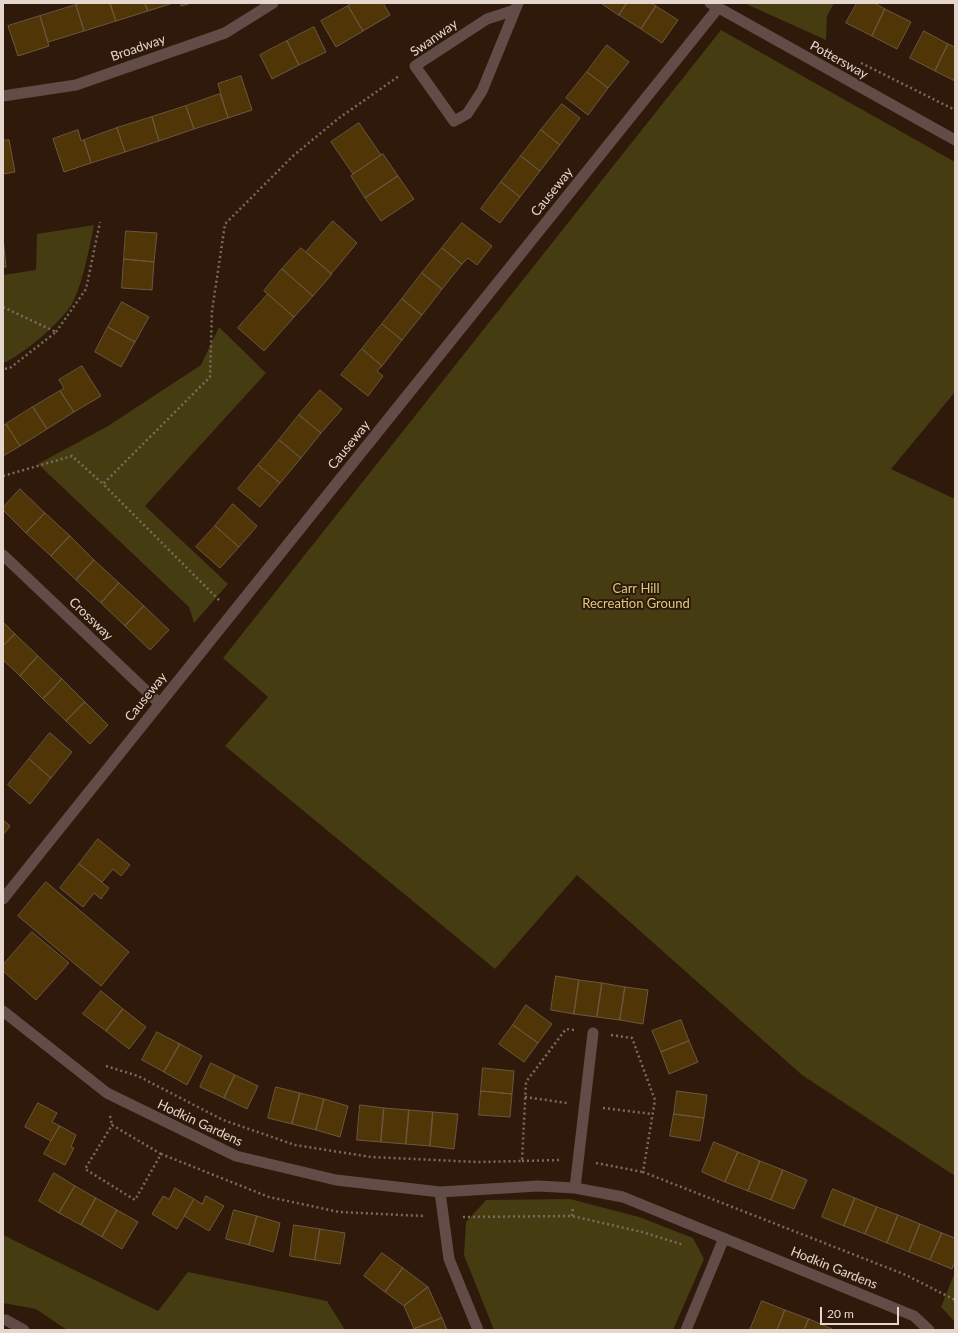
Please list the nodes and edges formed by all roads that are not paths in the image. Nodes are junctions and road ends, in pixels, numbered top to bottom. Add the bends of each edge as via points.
1 (273, 3) edge
2 (714, 6) edge
3 (517, 7) edge
4 (3, 96) edge
5 (955, 140) edge
6 (3, 555) edge
7 (159, 704) junction
8 (3, 899) edge
9 (3, 1010) edge
10 (593, 1033) road end
11 (575, 1188) junction
12 (440, 1192) junction
13 (724, 1238) junction
14 (3, 1320) edge
15 (24, 1330) edge
16 (478, 1330) edge
17 (686, 1330) edge
18 (929, 1330) edge

1 - 4 street, Broadway via 225,33 76,85
2 - 5 street, Pottersway
2 - 7 street, Causeway
3 - 3 street, Swanway via 482,90 467,114 454,121 415,66 487,19
6 - 7 street, Crossway
7 - 8 street, Causeway
9 - 12 street, Hodkin Gardens via 106,1093 236,1156 336,1180
10 - 11 street
11 - 12 street, Hodkin Gardens via 538,1186
11 - 13 street, Hodkin Gardens via 623,1197
12 - 16 street via 449,1259
13 - 17 street
13 - 18 street, Hodkin Gardens via 914,1316
14 - 15 street

